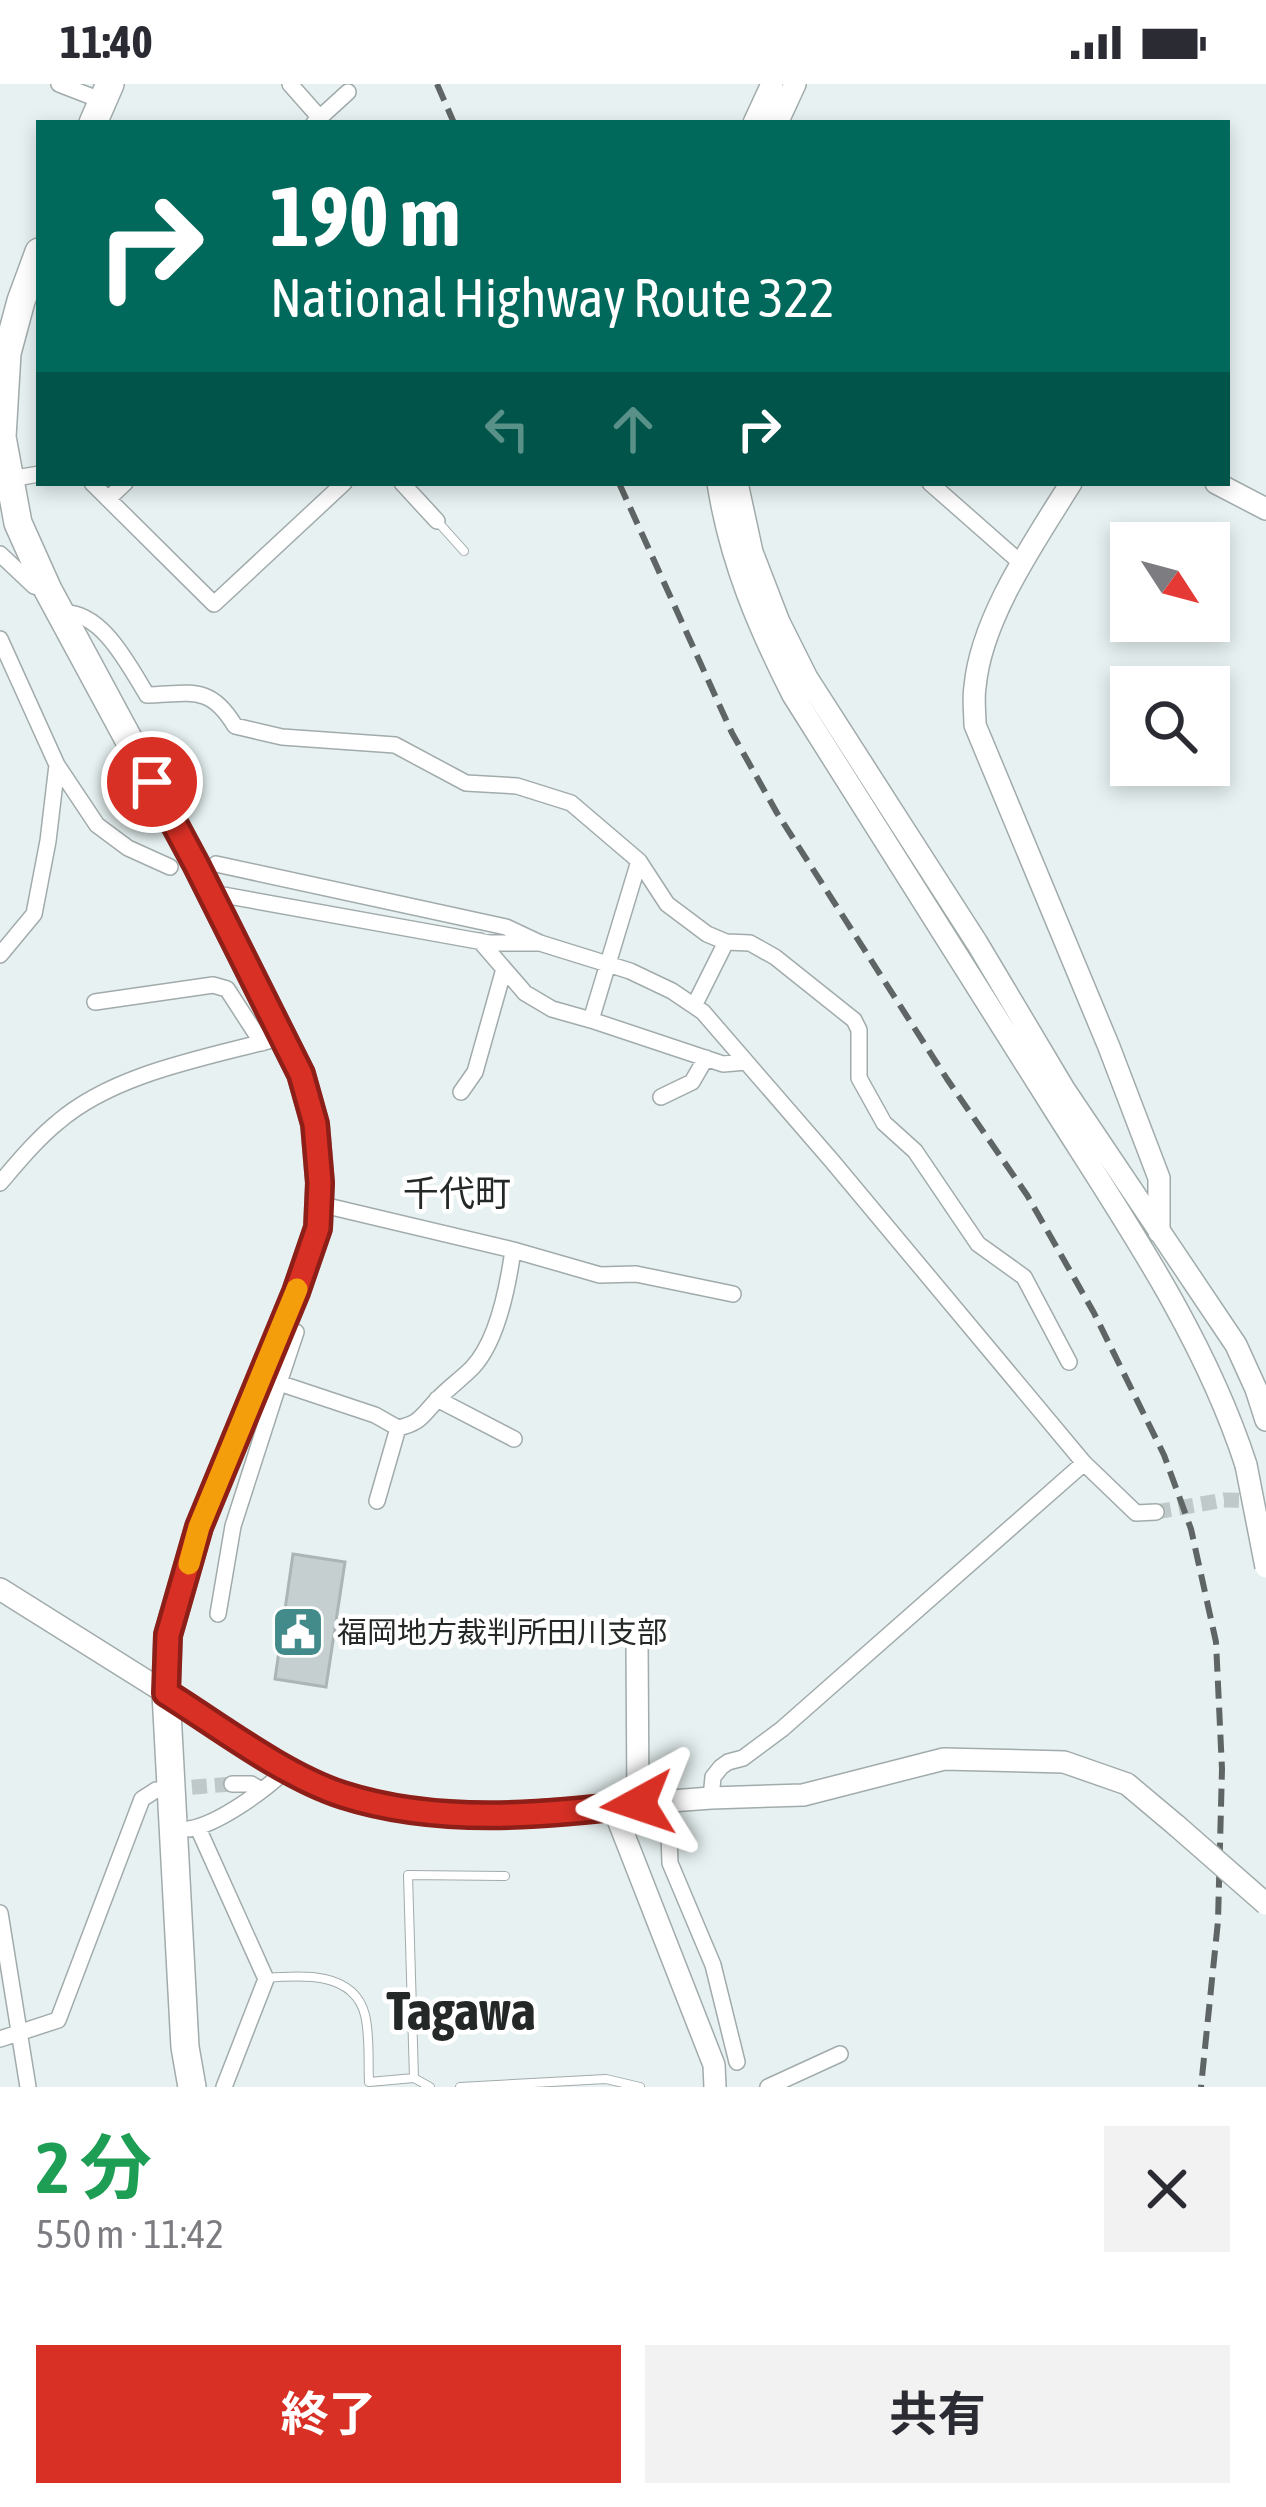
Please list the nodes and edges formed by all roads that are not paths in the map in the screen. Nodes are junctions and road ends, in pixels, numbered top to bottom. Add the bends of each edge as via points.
1 (59, 84) edge
2 (290, 84) edge
3 (772, 84) edge
4 (795, 84) edge
5 (348, 92) dead end
6 (102, 103) edge
7 (317, 120) edge
8 (755, 120) edge
9 (777, 120) edge
10 (36, 260) edge
11 (36, 475) edge
12 (7, 485) edge
13 (95, 486) edge
14 (122, 486) edge
15 (341, 486) edge
16 (405, 486) edge
17 (718, 486) edge
18 (738, 486) edge
19 (933, 486) edge
20 (1069, 486) edge
21 (1222, 486) edge
22 (108, 499) junction
23 (1266, 509) edge
24 (437, 521) joint
25 (464, 550) dead end
26 (0, 554) edge
27 (1021, 563) junction
28 (54, 602) junction
29 (0, 639) edge
30 (57, 765) junction
31 (852, 768) junction
32 (639, 861) junction
33 (170, 867) dead end
34 (214, 878) junction
35 (480, 941) junction
36 (727, 942) junction
37 (540, 943) junction
38 (0, 956) edge
39 (607, 965) junction
40 (504, 969) junction
41 (95, 1002) dead end
42 (694, 1006) junction
43 (591, 1020) junction
44 (273, 1040) junction
45 (706, 1058) junction
46 (746, 1062) junction
47 (461, 1092) dead end
48 (661, 1097) dead end
49 (1152, 1162) junction
50 (0, 1183) edge
51 (1122, 1196) junction
52 (319, 1204) junction
53 (1159, 1232) junction
54 (513, 1250) junction
55 (733, 1294) dead end
56 (282, 1328) junction
57 (1070, 1362) dead end
58 (279, 1383) junction
59 (437, 1399) junction
60 (1266, 1420) edge
61 (398, 1428) junction
62 (514, 1439) dead end
63 (1084, 1463) junction
64 (377, 1501) dead end
65 (1156, 1512) tunnel mouth
66 (1266, 1567) edge
67 (0, 1589) edge
68 (218, 1613) dead end
69 (638, 1640) dead end
70 (166, 1693) junction
71 (287, 1768) junction
72 (232, 1784) tunnel mouth
73 (156, 1790) dead end
74 (261, 1790) junction
75 (711, 1798) junction
76 (668, 1803) junction
77 (638, 1804) junction
78 (613, 1808) junction
79 (186, 1830) junction
80 (505, 1876) dead end
81 (1266, 1904) edge
82 (0, 1913) edge
83 (266, 1978) junction
84 (19, 2033) junction
85 (0, 2039) edge
86 (840, 2054) dead end
87 (736, 2062) dead end
88 (414, 2078) junction
89 (28, 2087) edge
90 (192, 2087) edge
91 (224, 2087) edge
92 (430, 2087) edge
93 (460, 2087) edge
94 (640, 2087) edge
95 (715, 2087) edge
96 (768, 2087) edge

1 - 6 street
2 - 7 street
3 - 8 street
4 - 9 street
5 - 7 street
10 - 12 highway via 7,353
11 - 12 street
12 - 28 highway
13 - 22 street
14 - 22 street
15 - 22 street via 214,604
16 - 24 street
17 - 31 street via 764,638 794,695
18 - 31 street via 779,622
19 - 27 street
20 - 27 street
21 - 23 street
24 - 25 lane
26 - 28 street
27 - 49 street via 986,638 975,725
28 - 32 street via 118,648 147,695 199,694 221,703 235,726 395,746 466,783 517,786 571,803
28 - 34 highway
29 - 30 street
30 - 33 street via 97,825
30 - 38 street via 34,914
31 - 51 street via 976,943
32 - 36 street via 667,904
32 - 39 street
34 - 35 street
34 - 37 street via 506,927
34 - 44 highway
35 - 37 street
35 - 40 street
36 - 42 street
36 - 57 street via 775,957 854,1020 859,1078 884,1123 915,1150 978,1244 1024,1277
37 - 39 street
39 - 42 street
39 - 43 street
40 - 43 street via 552,1009
40 - 47 street via 476,1072
41 - 44 street via 212,985 226,988
42 - 46 street
43 - 45 street
44 - 50 street via 101,1092 58,1121
44 - 52 highway via 301,1074 315,1124
45 - 46 street
45 - 48 street via 692,1082
46 - 63 street
49 - 51 street
49 - 53 street
51 - 53 street
51 - 66 street, bridge via 1231,1418
52 - 54 street
52 - 56 highway
53 - 60 street via 1236,1345
54 - 55 street via 600,1275 636,1274
54 - 59 street via 486,1350
56 - 58 street via 296,1332
56 - 70 highway via 199,1527 168,1635
58 - 61 street
58 - 68 street via 233,1526
59 - 61 street via 416,1424
59 - 62 street
61 - 64 street
63 - 65 street via 1136,1513
63 - 75 street via 782,1729 721,1767
67 - 70 street
69 - 77 street
70 - 71 street
70 - 79 highway
71 - 74 street
71 - 78 street via 340,1794 403,1810
72 - 74 street
73 - 84 street via 142,1799 58,2020
74 - 79 street
75 - 76 street
75 - 81 street, bridge via 803,1796 944,1759 1064,1762 1127,1784
76 - 77 street
76 - 87 street via 670,1864 713,1965
77 - 78 street
78 - 95 street via 714,2065
79 - 83 street
79 - 90 highway via 185,2047
80 - 88 lane via 408,1875
82 - 84 street
83 - 88 lane via 322,1976 339,1984 365,2013 369,2082
83 - 91 street
84 - 85 street
84 - 89 street
86 - 96 street
88 - 92 lane
93 - 94 lane via 606,2079

